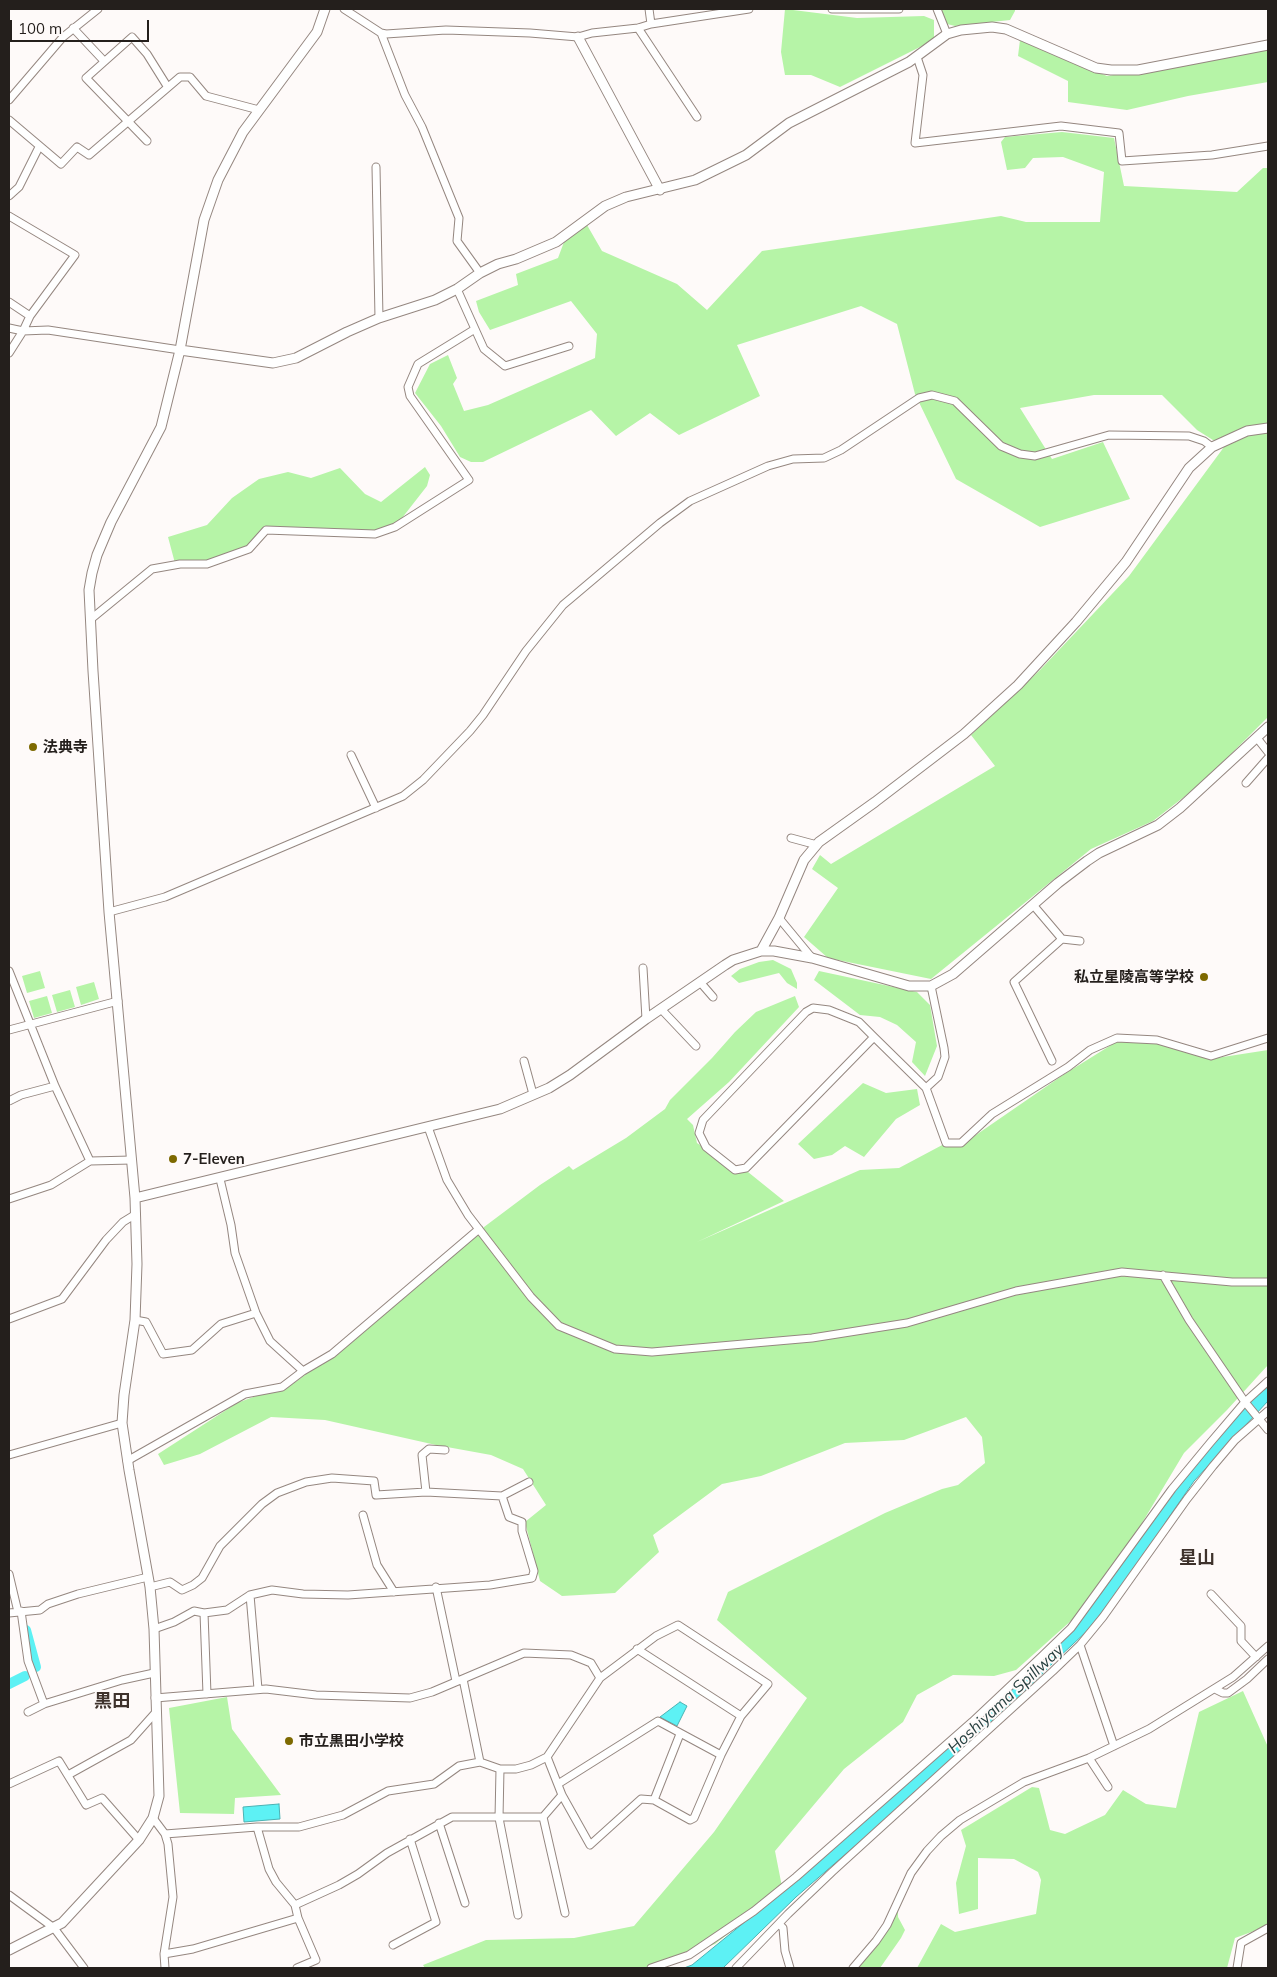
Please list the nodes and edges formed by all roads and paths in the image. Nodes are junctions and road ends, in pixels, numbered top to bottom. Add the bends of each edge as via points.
1 (98, 9) edge
2 (325, 9) edge
3 (344, 9) edge
4 (648, 9) edge
5 (749, 9) edge
6 (832, 9) edge
7 (899, 9) edge
8 (937, 9) edge
9 (651, 24) junction
10 (74, 28) junction
11 (638, 28) junction
12 (381, 33) junction
13 (947, 34) junction
14 (578, 37) junction
15 (1268, 46) edge
16 (917, 57) junction
17 (104, 61) junction
18 (167, 86) junction
19 (9, 100) edge
20 (259, 110) junction
21 (697, 117) dead end
22 (9, 120) edge
23 (130, 121) junction
24 (148, 141) dead end
25 (40, 146) junction
26 (1268, 146) edge
27 (376, 167) dead end
28 (660, 190) junction
29 (9, 196) edge
30 (9, 216) edge
31 (480, 273) junction
32 (457, 289) junction
33 (9, 302) edge
34 (30, 316) junction
35 (379, 318) junction
36 (9, 328) edge
37 (474, 329) junction
38 (23, 330) junction
39 (569, 346) dead end
40 (180, 350) junction
41 (9, 353) edge
42 (1268, 428) edge
43 (1212, 447) junction
44 (91, 618) junction
45 (1268, 727) edge
46 (1257, 738) junction
47 (1268, 752) edge
48 (351, 755) dead end
49 (1268, 758) edge
50 (1246, 783) dead end
51 (376, 808) junction
52 (791, 838) dead end
53 (817, 845) junction
54 (1034, 906) junction
55 (109, 912) junction
56 (779, 918) junction
57 (1062, 939) junction
58 (1080, 941) dead end
59 (762, 951) junction
60 (812, 958) junction
61 (643, 968) dead end
62 (9, 971) edge
63 (700, 982) junction
64 (931, 986) junction
65 (712, 997) dead end
66 (118, 1001) junction
67 (661, 1009) junction
68 (646, 1019) junction
69 (30, 1024) junction
70 (9, 1030) edge
71 (874, 1036) junction
72 (1268, 1038) edge
73 (696, 1046) dead end
74 (524, 1061) dead end
75 (1052, 1061) dead end
76 (55, 1086) junction
77 (926, 1088) junction
78 (532, 1094) junction
79 (9, 1102) edge
80 (428, 1127) junction
81 (132, 1160) junction
82 (90, 1161) junction
83 (220, 1179) junction
84 (135, 1198) junction
85 (9, 1199) edge
86 (136, 1214) junction
87 (479, 1229) junction
88 (1163, 1275) junction
89 (1268, 1282) edge
90 (256, 1312) junction
91 (9, 1319) edge
92 (135, 1320) junction
93 (303, 1371) junction
94 (1268, 1381) edge
95 (1245, 1402) junction
96 (1268, 1411) edge
97 (1259, 1420) junction
98 (122, 1423) junction
99 (1268, 1430) edge
100 (444, 1450) dead end
101 (9, 1455) edge
102 (127, 1461) junction
103 (529, 1482) dead end
104 (426, 1492) junction
105 (502, 1496) junction
106 (362, 1515) dead end
107 (9, 1574) edge
108 (149, 1582) junction
109 (436, 1588) junction
110 (394, 1592) junction
111 (1211, 1594) dead end
112 (250, 1595) junction
113 (20, 1611) junction
114 (9, 1613) edge
115 (204, 1613) junction
116 (154, 1629) junction
117 (1080, 1645) junction
118 (1268, 1646) edge
119 (637, 1649) junction
120 (1256, 1657) junction
121 (1268, 1659) edge
122 (154, 1674) junction
123 (600, 1678) junction
124 (460, 1680) junction
125 (258, 1689) junction
126 (1215, 1689) junction
127 (207, 1694) junction
128 (155, 1698) junction
129 (44, 1704) junction
130 (28, 1712) dead end
131 (156, 1712) junction
132 (741, 1716) junction
133 (680, 1734) junction
134 (1114, 1746) junction
135 (721, 1755) junction
136 (547, 1757) junction
137 (1089, 1758) junction
138 (480, 1762) junction
139 (500, 1768) junction
140 (68, 1775) junction
141 (9, 1784) edge
142 (558, 1784) junction
143 (1108, 1787) dead end
144 (562, 1795) junction
145 (654, 1800) junction
146 (543, 1817) junction
147 (152, 1818) junction
148 (499, 1818) junction
149 (440, 1823) junction
150 (257, 1827) junction
151 (165, 1834) junction
152 (410, 1839) junction
153 (139, 1840) junction
154 (9, 1895) edge
155 (466, 1902) dead end
156 (295, 1905) junction
157 (564, 1913) dead end
158 (518, 1914) dead end
159 (298, 1918) junction
160 (779, 1924) junction
161 (54, 1928) junction
162 (1268, 1928) edge
163 (393, 1945) dead end
164 (9, 1950) edge
165 (164, 1954) junction
166 (84, 1968) edge
167 (165, 1968) edge
168 (297, 1968) edge
169 (651, 1968) edge
170 (736, 1968) edge
171 (790, 1968) edge
172 (853, 1968) edge
173 (1237, 1968) edge

1 - 10 street
2 - 20 street via 317,32
3 - 12 street
4 - 9 street
5 - 9 street
6 - 7 street
8 - 13 street
9 - 11 street
10 - 17 street
10 - 19 street
11 - 14 street
11 - 21 street
12 - 14 street via 446,30
12 - 31 street via 459,218 457,240
13 - 15 street via 975,28 1006,29 1096,68 1111,70 1138,70
13 - 16 street
14 - 28 street
16 - 26 street via 923,76 915,143 1061,126 1118,133 1122,161 1212,155
16 - 28 street via 789,123 746,155 695,180
17 - 18 street via 132,37
17 - 23 street via 86,78
18 - 20 street via 180,77 190,77 206,96
18 - 23 street
20 - 40 street via 229,157 204,220
22 - 25 street
23 - 24 street
23 - 25 street via 89,155 77,147 60,164
25 - 29 street via 19,188
27 - 35 street
28 - 31 street via 626,197 605,206 556,242
30 - 34 street via 75,255
31 - 32 street
32 - 35 street via 435,300
32 - 37 street
33 - 34 street
34 - 38 street
35 - 40 street via 296,358 273,363
36 - 38 street
37 - 39 street via 484,349 505,366
37 - 44 street via 418,364 408,387 410,396 469,480 395,527 375,534 266,530 249,549 208,564 152,569
38 - 40 street via 48,330
38 - 41 street
40 - 44 street via 161,427 97,555 90,590
42 - 43 street via 1247,431
43 - 51 street via 1189,436 1109,435 1035,456 1020,454 1001,446 955,401 932,395 919,398 841,450 824,458 793,459 768,466 690,500 660,522 563,605 526,651 483,715 423,780 403,796
43 - 53 street via 1188,468 1126,562 1018,685 964,734
44 - 55 street
45 - 46 street
46 - 47 street
46 - 54 street via 1180,808 1148,831 1093,857
48 - 51 street
49 - 50 street
51 - 55 street via 166,897
52 - 53 street
53 - 56 street via 804,860
54 - 57 street
54 - 64 street via 953,974
55 - 66 street
56 - 59 street
56 - 60 street
57 - 58 street
57 - 75 street via 1014,982
59 - 60 street
59 - 63 street via 733,960
60 - 64 street via 909,986
61 - 68 street
62 - 69 street
63 - 65 street
63 - 67 street
64 - 77 street via 945,1057 938,1077
66 - 69 street
66 - 81 street
67 - 68 street
67 - 73 street
68 - 78 street via 570,1075
69 - 70 street
69 - 76 street
71 - 71 street via 746,1168 735,1170 706,1147 699,1133 703,1120 806,1012 813,1008 829,1010 859,1022
71 - 77 street
72 - 77 street via 1211,1056 1157,1040 1117,1038 1090,1050 992,1114 961,1143 946,1143
74 - 78 street
76 - 79 street via 21,1095
76 - 82 street
78 - 80 street via 500,1109
80 - 83 street
80 - 87 street via 447,1180
81 - 82 street
81 - 84 street
82 - 85 street via 51,1185
83 - 84 street
83 - 90 street via 235,1253
84 - 86 street
86 - 91 street via 106,1240 62,1299
86 - 92 street
87 - 88 street via 531,1297 558,1326 615,1348 652,1352 812,1338 907,1322 1016,1291 1122,1272
87 - 93 street via 332,1354
88 - 89 street
88 - 95 street via 1189,1320
90 - 92 street via 221,1324 192,1350 163,1354 146,1322
90 - 93 street via 270,1340
92 - 98 street
93 - 102 street via 282,1387 245,1394
94 - 95 street
95 - 97 street
95 - 169 street via 1172,1489 1071,1628 1042,1656 796,1878 689,1955
96 - 97 street
97 - 99 street
97 - 117 street via 1235,1440 1186,1499
98 - 101 street
98 - 102 street
100 - 104 street via 429,1449 422,1455
102 - 108 street
103 - 105 street
104 - 105 street
104 - 108 street via 376,1496 374,1481 332,1478 306,1482 277,1493 262,1504 220,1546 202,1578 193,1585 182,1590 170,1582
105 - 109 street via 509,1517 522,1522 534,1571 532,1578 490,1585
106 - 110 street via 377,1565
107 - 113 street
108 - 113 street via 78,1594 40,1610
108 - 116 street
109 - 110 street
109 - 124 street
110 - 112 street via 348,1595 272,1590
111 - 120 street via 1241,1626 1241,1641
112 - 115 street via 227,1610
112 - 125 street
113 - 114 street
113 - 129 street via 28,1661
115 - 116 street via 194,1611
115 - 127 street
116 - 122 street
117 - 134 street
117 - 160 street
118 - 120 street
119 - 123 street
119 - 132 street
119 - 132 street via 678,1625 768,1684
120 - 126 street
121 - 126 street via 1228,1693
122 - 128 street
122 - 129 street via 122,1680
123 - 124 street via 591,1663 571,1656 524,1653
123 - 136 street
124 - 125 street via 410,1698 332,1696
124 - 138 street
125 - 127 street
126 - 134 street
127 - 128 street
128 - 131 street
129 - 130 street
131 - 140 street via 131,1740
131 - 147 street via 158,1796
132 - 135 street
133 - 135 street
133 - 142 street via 658,1721
133 - 145 street
134 - 137 street
135 - 145 street via 694,1818 690,1820
136 - 139 street via 516,1770
136 - 142 street
137 - 143 street
137 - 172 street via 1024,1782 960,1820 941,1836 912,1873 887,1925
138 - 139 street
138 - 150 street via 459,1766 434,1784 388,1792 343,1815 299,1827
139 - 148 street
140 - 141 street via 59,1761
140 - 153 street via 86,1805 102,1798
142 - 144 street
144 - 145 street via 590,1845 641,1798
144 - 146 street
146 - 148 street
146 - 157 street
147 - 151 street
147 - 153 street
148 - 149 street via 452,1817
148 - 158 street
149 - 152 street
149 - 155 street
150 - 151 street
150 - 156 street via 269,1869
151 - 165 street via 173,1897
152 - 156 street via 346,1882
152 - 163 street via 436,1922
153 - 161 street
154 - 161 street
156 - 159 street
159 - 165 street via 193,1949
159 - 168 street via 316,1960
160 - 170 street
160 - 171 street
161 - 164 street
161 - 166 street
162 - 173 street via 1242,1943
165 - 167 street

